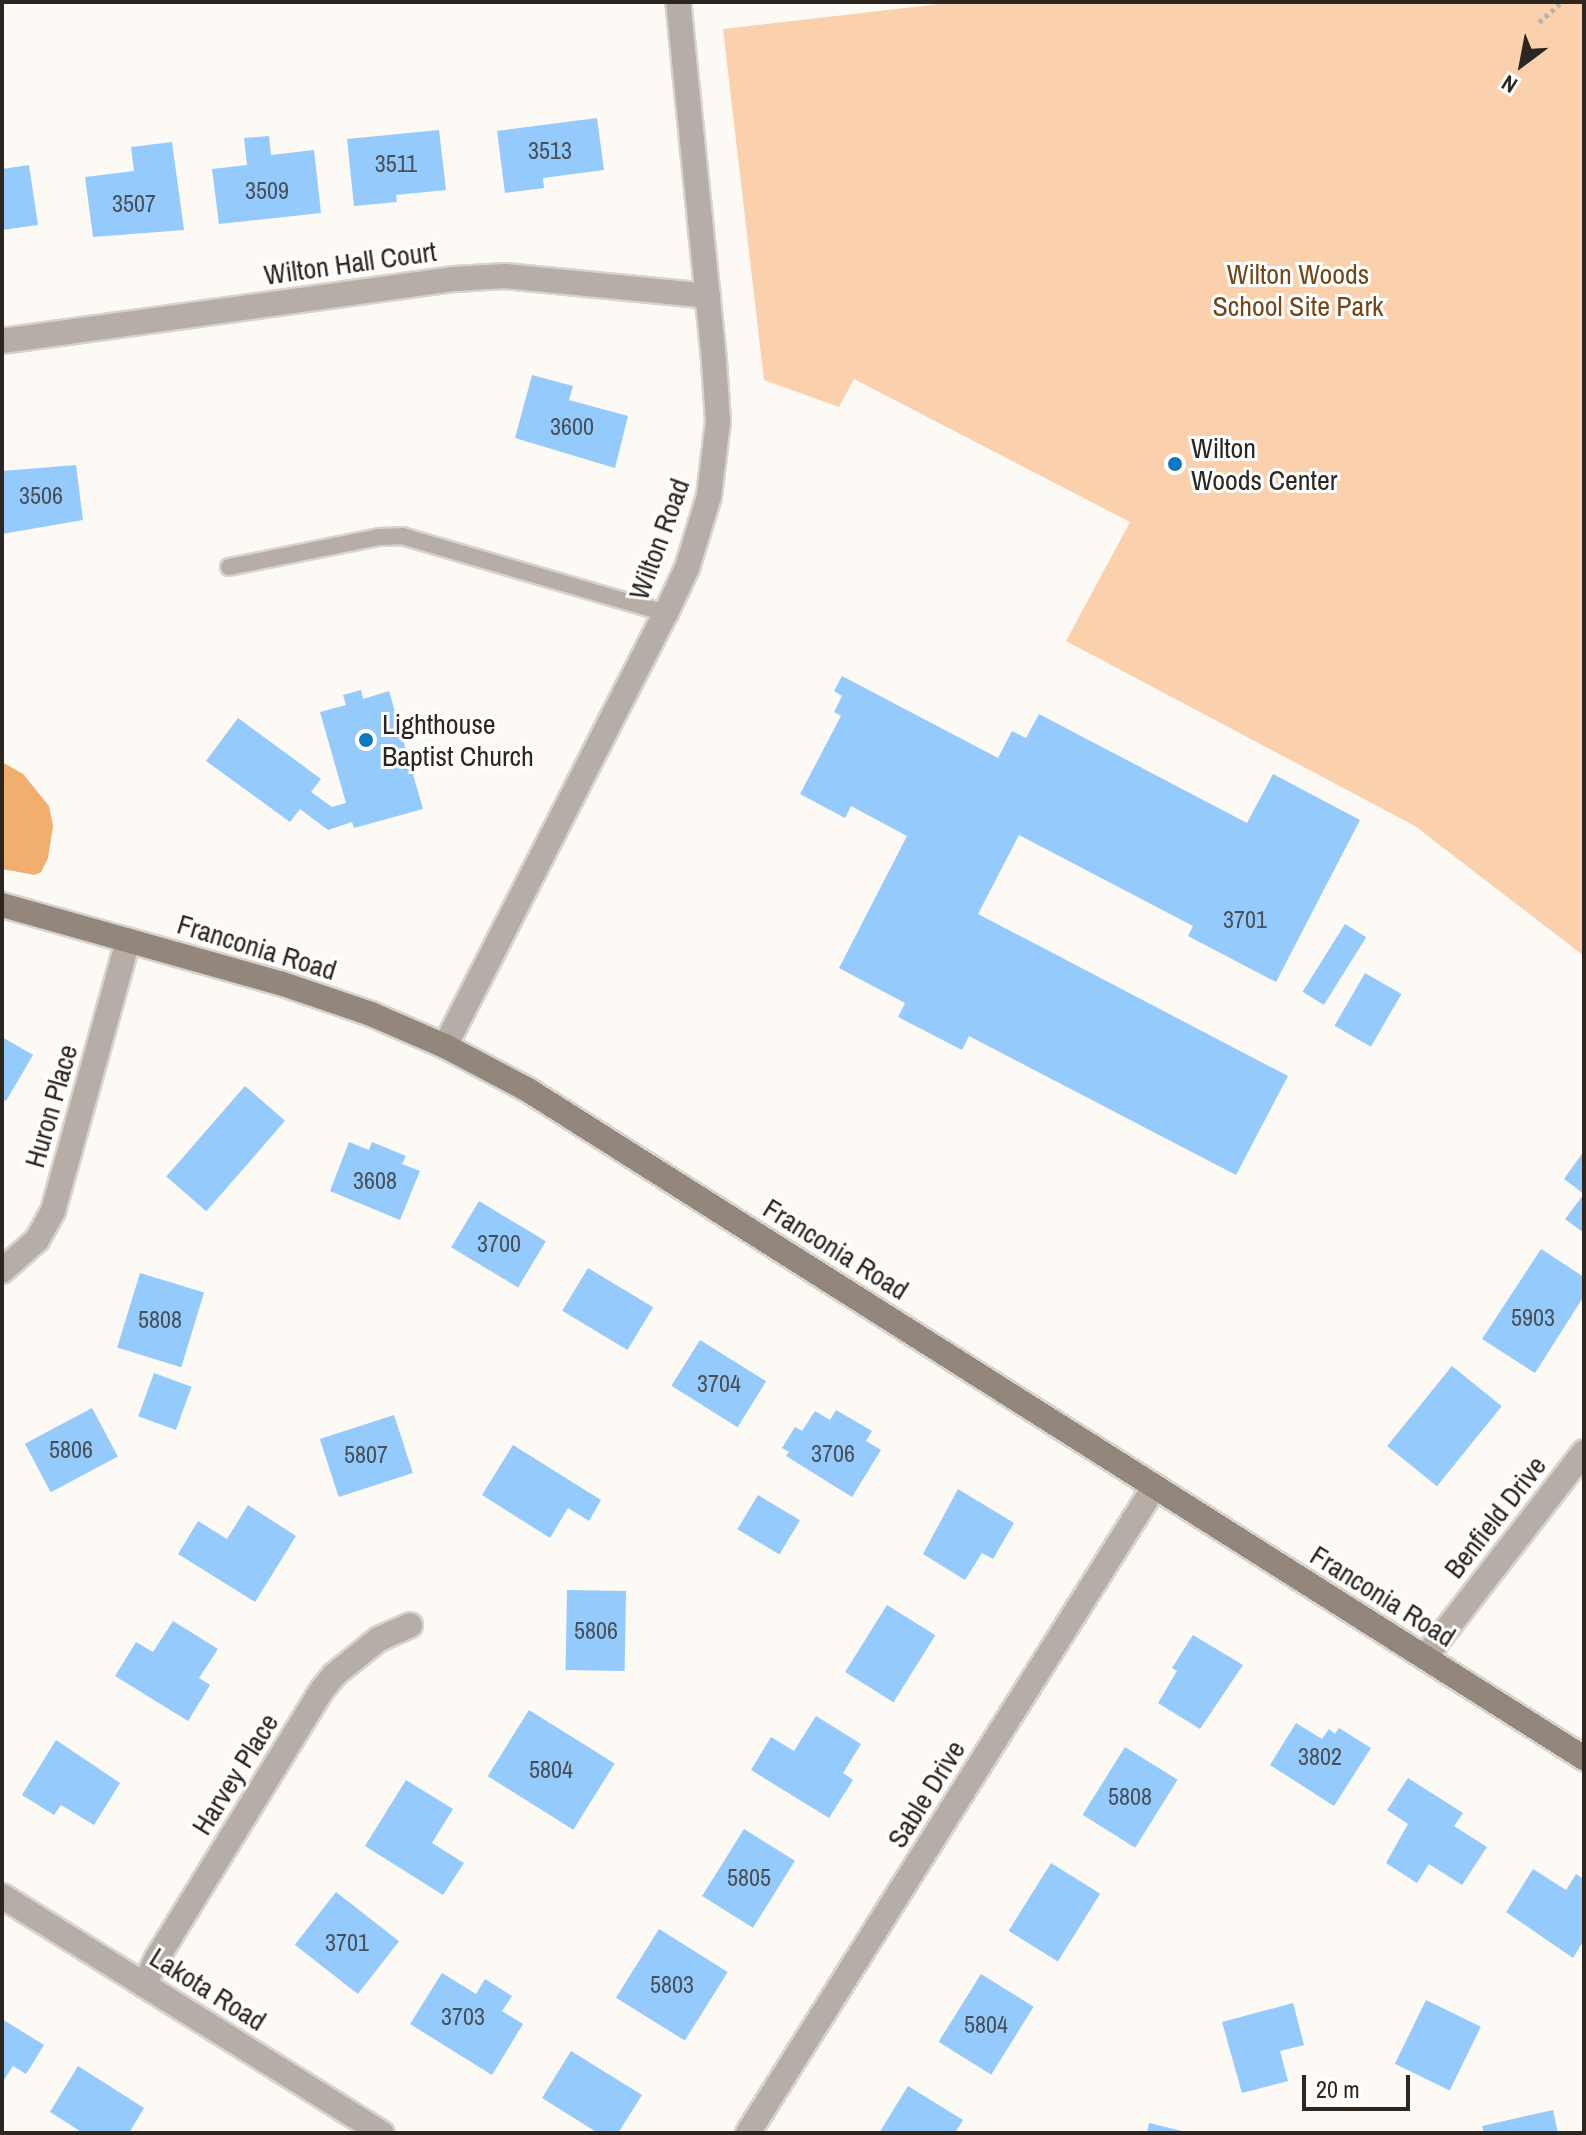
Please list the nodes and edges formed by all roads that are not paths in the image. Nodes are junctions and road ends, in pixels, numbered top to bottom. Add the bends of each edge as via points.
1 (678, 2) edge
2 (708, 296) junction
3 (2, 341) edge
4 (229, 567) dead end
5 (666, 613) junction
6 (2, 905) edge
7 (128, 940) junction
8 (445, 1046) junction
9 (2, 1271) edge
10 (1584, 1452) edge
11 (1155, 1486) junction
12 (410, 1625) dead end
13 (1425, 1657) junction
14 (1584, 1758) edge
15 (2, 1896) edge
16 (144, 1985) junction
17 (382, 2133) edge
18 (748, 2133) edge

1 - 2 street, Wilton Road
2 - 3 street, Wilton Hall Court via 535,276 493,277
2 - 5 street, Wilton Road via 716,461 700,530
4 - 5 lane via 402,536
5 - 8 street, Wilton Road
6 - 7 main road, Franconia Road
7 - 8 main road, Franconia Road via 280,983
7 - 9 street, Huron Place via 53,1211 37,1240
8 - 11 main road, Franconia Road via 528,1090
10 - 13 street, Benfield Drive
11 - 13 main road, Franconia Road
11 - 18 street, Sable Drive
12 - 16 street, Harvey Place via 379,1639 322,1690
13 - 14 main road, Franconia Road
15 - 16 street, Lakota Road
16 - 17 street, Lakota Road

